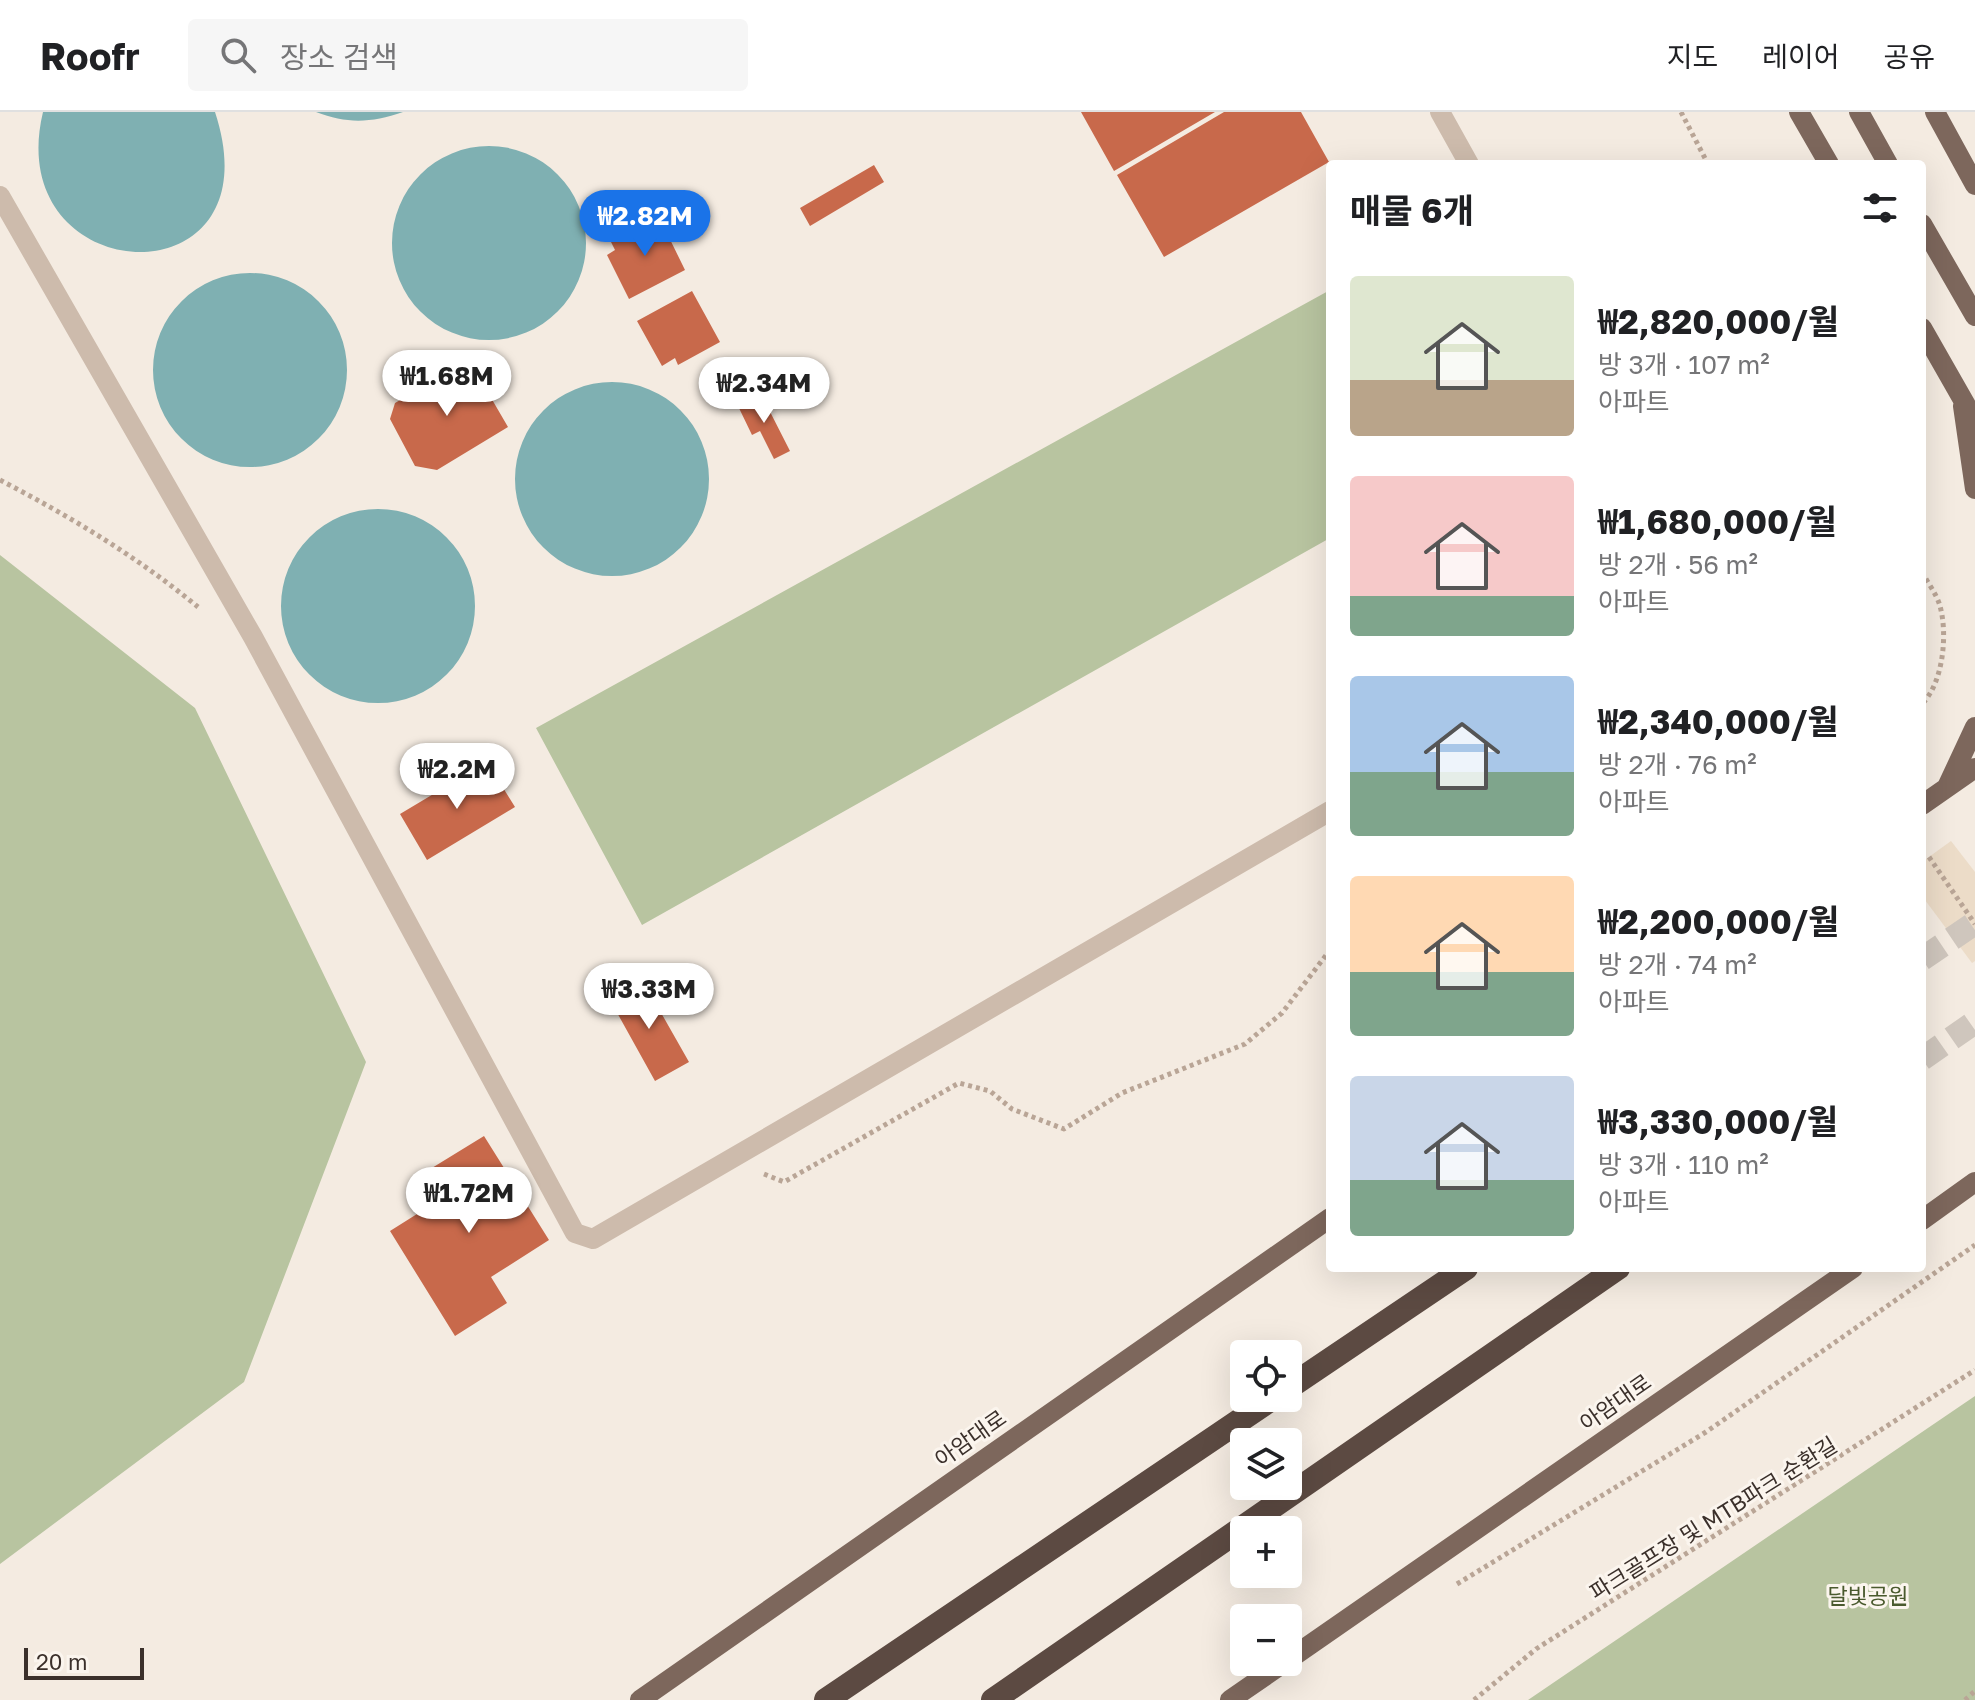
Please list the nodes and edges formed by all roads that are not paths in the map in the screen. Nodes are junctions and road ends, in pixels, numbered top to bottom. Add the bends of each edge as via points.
1 (1440, 112) edge
2 (1799, 112) edge
3 (1859, 112) edge
4 (1935, 112) edge
5 (1467, 160) edge
6 (1827, 160) edge
7 (1886, 160) edge
8 (1975, 185) edge
9 (0, 196) edge
10 (1926, 231) edge
11 (1975, 316) edge
12 (1926, 335) edge
13 (1962, 398) junction
14 (1975, 421) edge
15 (1975, 489) edge
16 (1975, 727) edge
17 (1975, 768) edge
18 (1947, 787) junction
19 (1926, 802) edge
20 (1326, 813) edge
21 (1975, 1182) edge
22 (1975, 1193) edge
23 (1926, 1217) edge
24 (1926, 1218) edge
25 (1326, 1221) edge
26 (1460, 1272) edge
27 (1612, 1272) edge
28 (1828, 1272) edge
29 (1847, 1272) edge
30 (1813, 1296) junction
31 (1302, 1379) edge
32 (1252, 1412) edge
33 (1302, 1651) edge
34 (1265, 1676) edge
35 (640, 1700) edge
36 (826, 1700) edge
37 (993, 1700) edge
38 (1230, 1700) edge

1 - 5 lane
2 - 6 main road
3 - 7 main road
4 - 8 main road
9 - 20 lane via 253,637 575,1233 593,1239
10 - 11 main road
12 - 13 main road
13 - 14 main road
13 - 15 main road
16 - 18 main road
17 - 18 main road
18 - 19 main road
21 - 23 main road
22 - 24 main road
25 - 35 main road, 아암대로
26 - 31 highway
27 - 37 highway
28 - 30 main road
29 - 30 main road, 아암대로
30 - 33 main road, 아암대로
32 - 36 highway
34 - 38 main road, 아암대로

